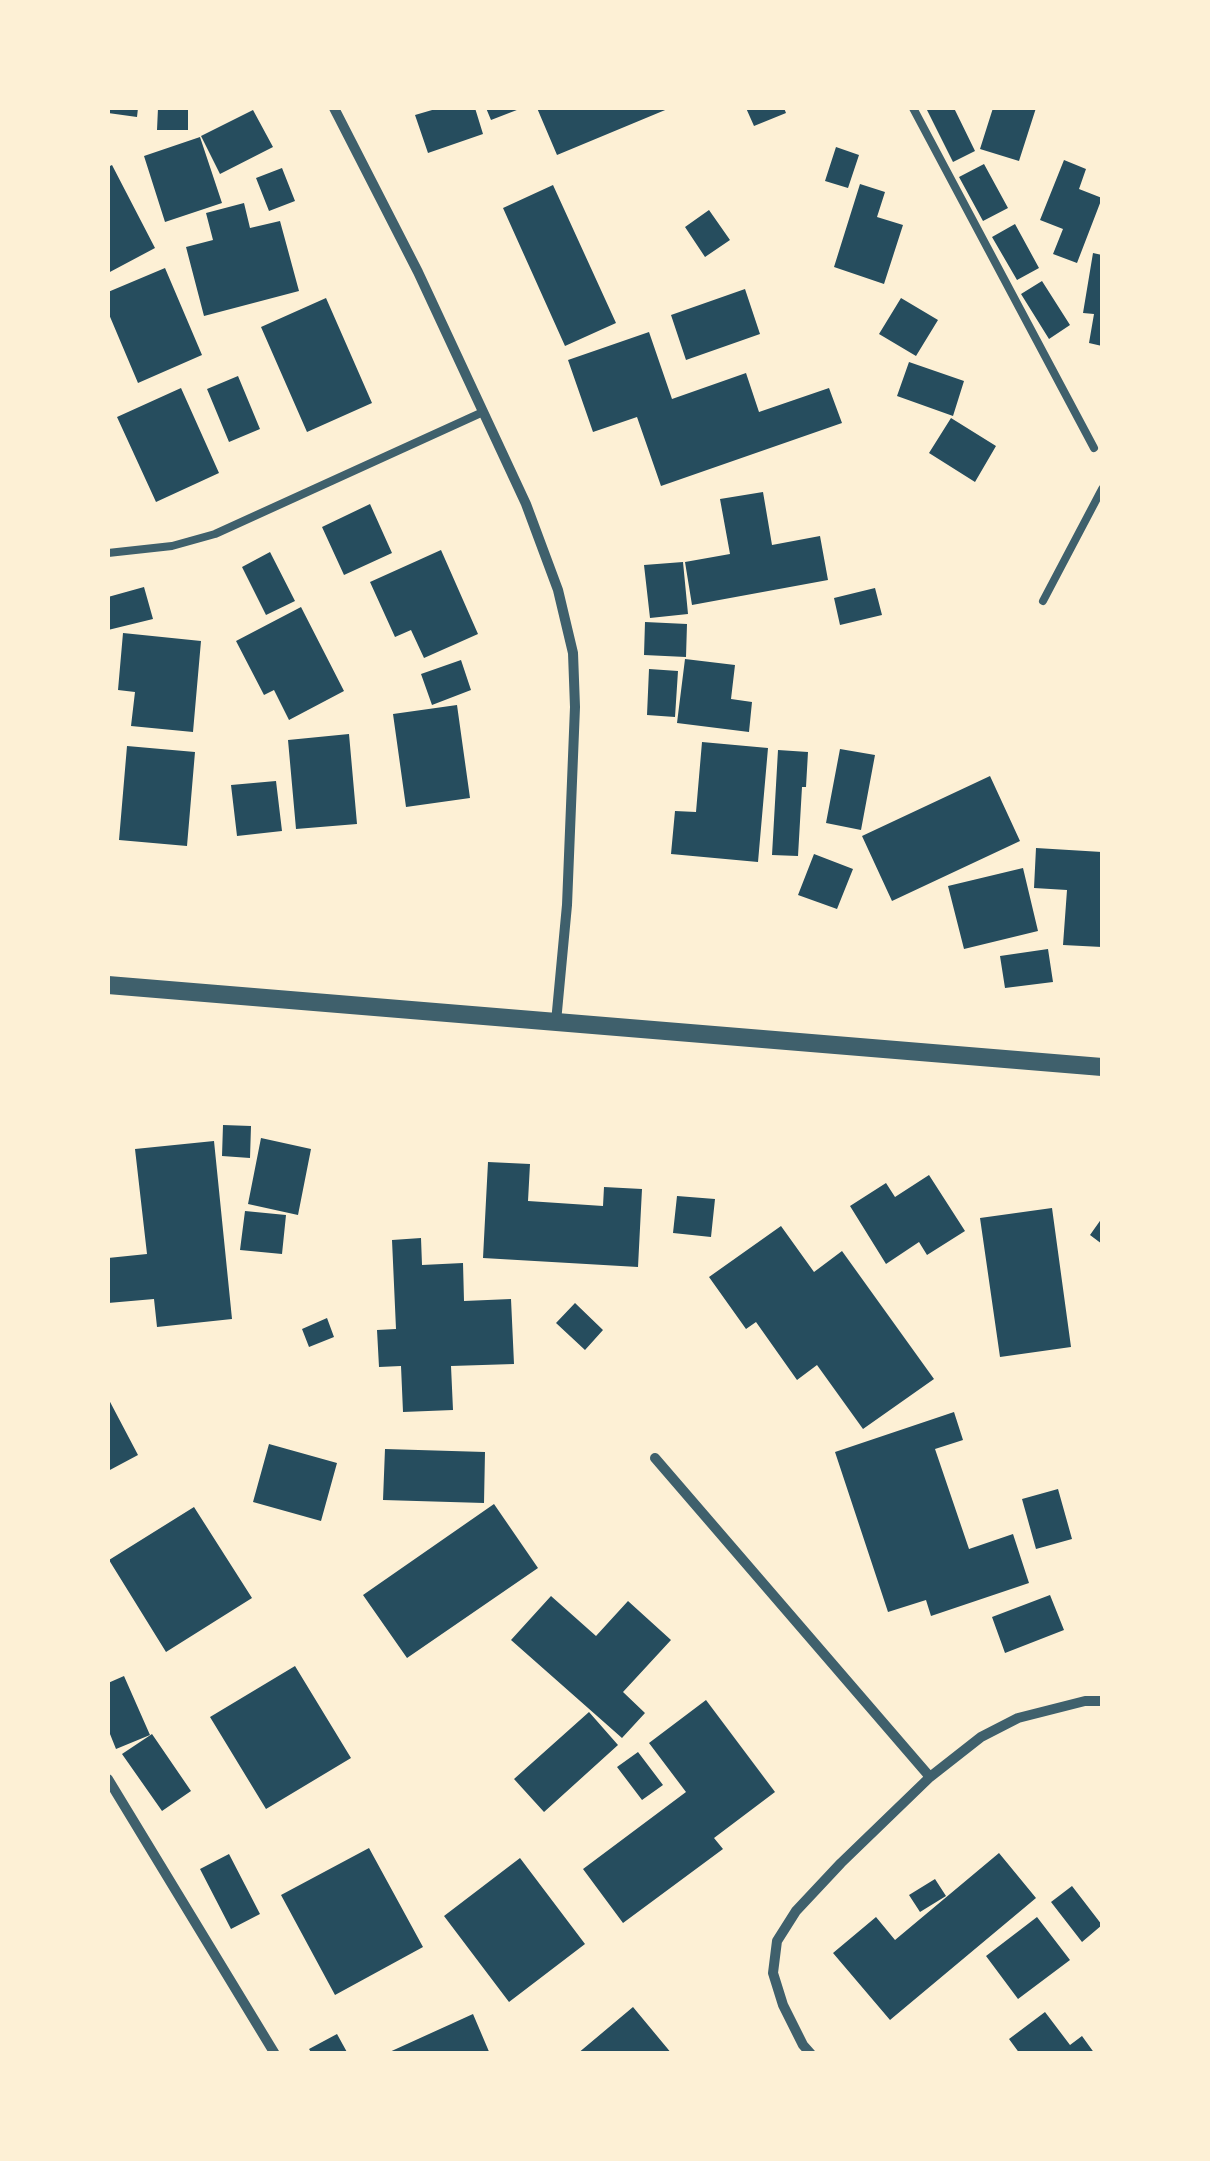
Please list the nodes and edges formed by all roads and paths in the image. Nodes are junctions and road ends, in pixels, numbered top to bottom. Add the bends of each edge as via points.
1 (334, 108) edge
2 (913, 108) edge
3 (483, 412) junction
4 (1094, 448) dead end
5 (1102, 489) edge
6 (108, 553) edge
7 (1043, 602) dead end
8 (108, 986) edge
9 (556, 1022) junction
10 (1102, 1067) edge
11 (655, 1458) dead end
12 (1102, 1701) edge
13 (930, 1777) junction
14 (108, 1779) edge
15 (275, 2054) edge
16 (811, 2054) edge

1 - 3 street
2 - 4 lane
3 - 6 lane via 216,534
3 - 9 street via 558,590 573,654 567,905
5 - 7 lane
8 - 9 street
9 - 10 street
11 - 13 street
12 - 13 street via 1018,1718
13 - 16 street via 796,1911 777,1941 773,1972
14 - 15 street

